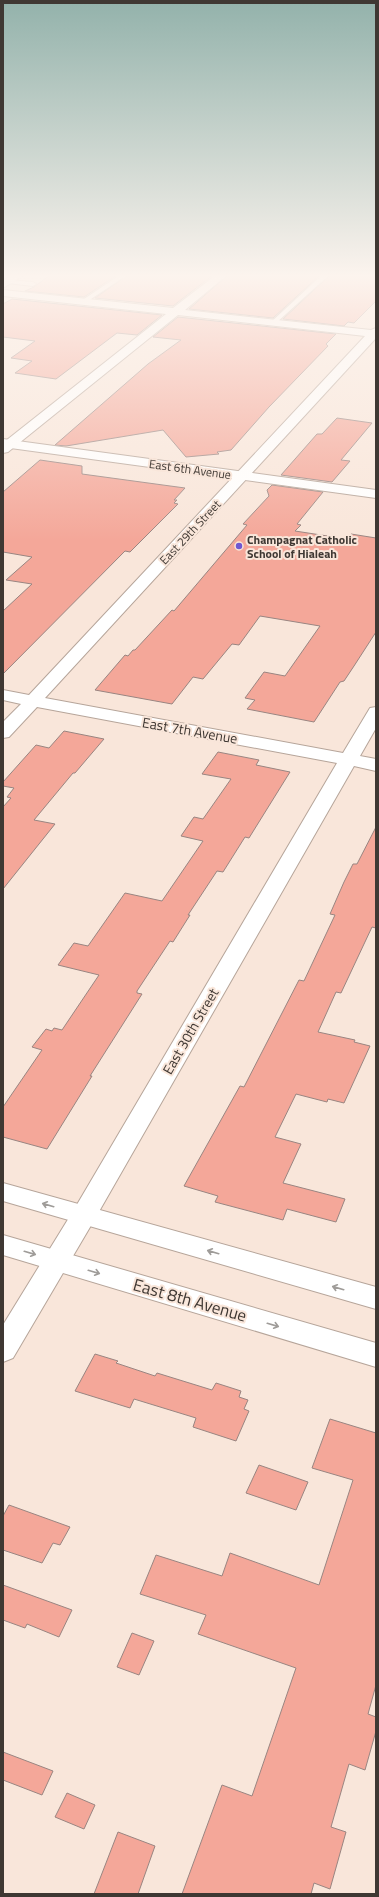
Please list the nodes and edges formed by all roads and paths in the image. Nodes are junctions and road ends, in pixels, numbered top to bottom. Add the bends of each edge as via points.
1 (110, 364) edge
2 (347, 364) edge
3 (5, 445) edge
4 (242, 476) junction
5 (376, 494) edge
6 (3, 695) edge
7 (33, 701) junction
8 (376, 712) edge
9 (3, 733) edge
10 (348, 759) junction
11 (376, 765) edge
12 (3, 1192) edge
13 (84, 1215) junction
14 (3, 1245) edge
15 (57, 1261) junction
16 (376, 1298) edge
17 (3, 1350) edge
18 (376, 1355) edge

1 - 3 street
2 - 4 street, East 29th Street
3 - 4 street, East 6th Avenue
4 - 5 street, East 6th Avenue
4 - 7 street, East 29th Street
6 - 7 street, East 7th Avenue
7 - 9 street, East 29th Street
7 - 10 street, East 7th Avenue
8 - 10 street, East 30th Street
10 - 11 street, East 7th Avenue
10 - 13 street, East 30th Street
13 -> 12 street
13 - 15 street, East 30th Street
16 -> 13 street
14 -> 15 street, East 8th Avenue
15 - 17 street, East 30th Street
15 -> 18 street, East 8th Avenue

